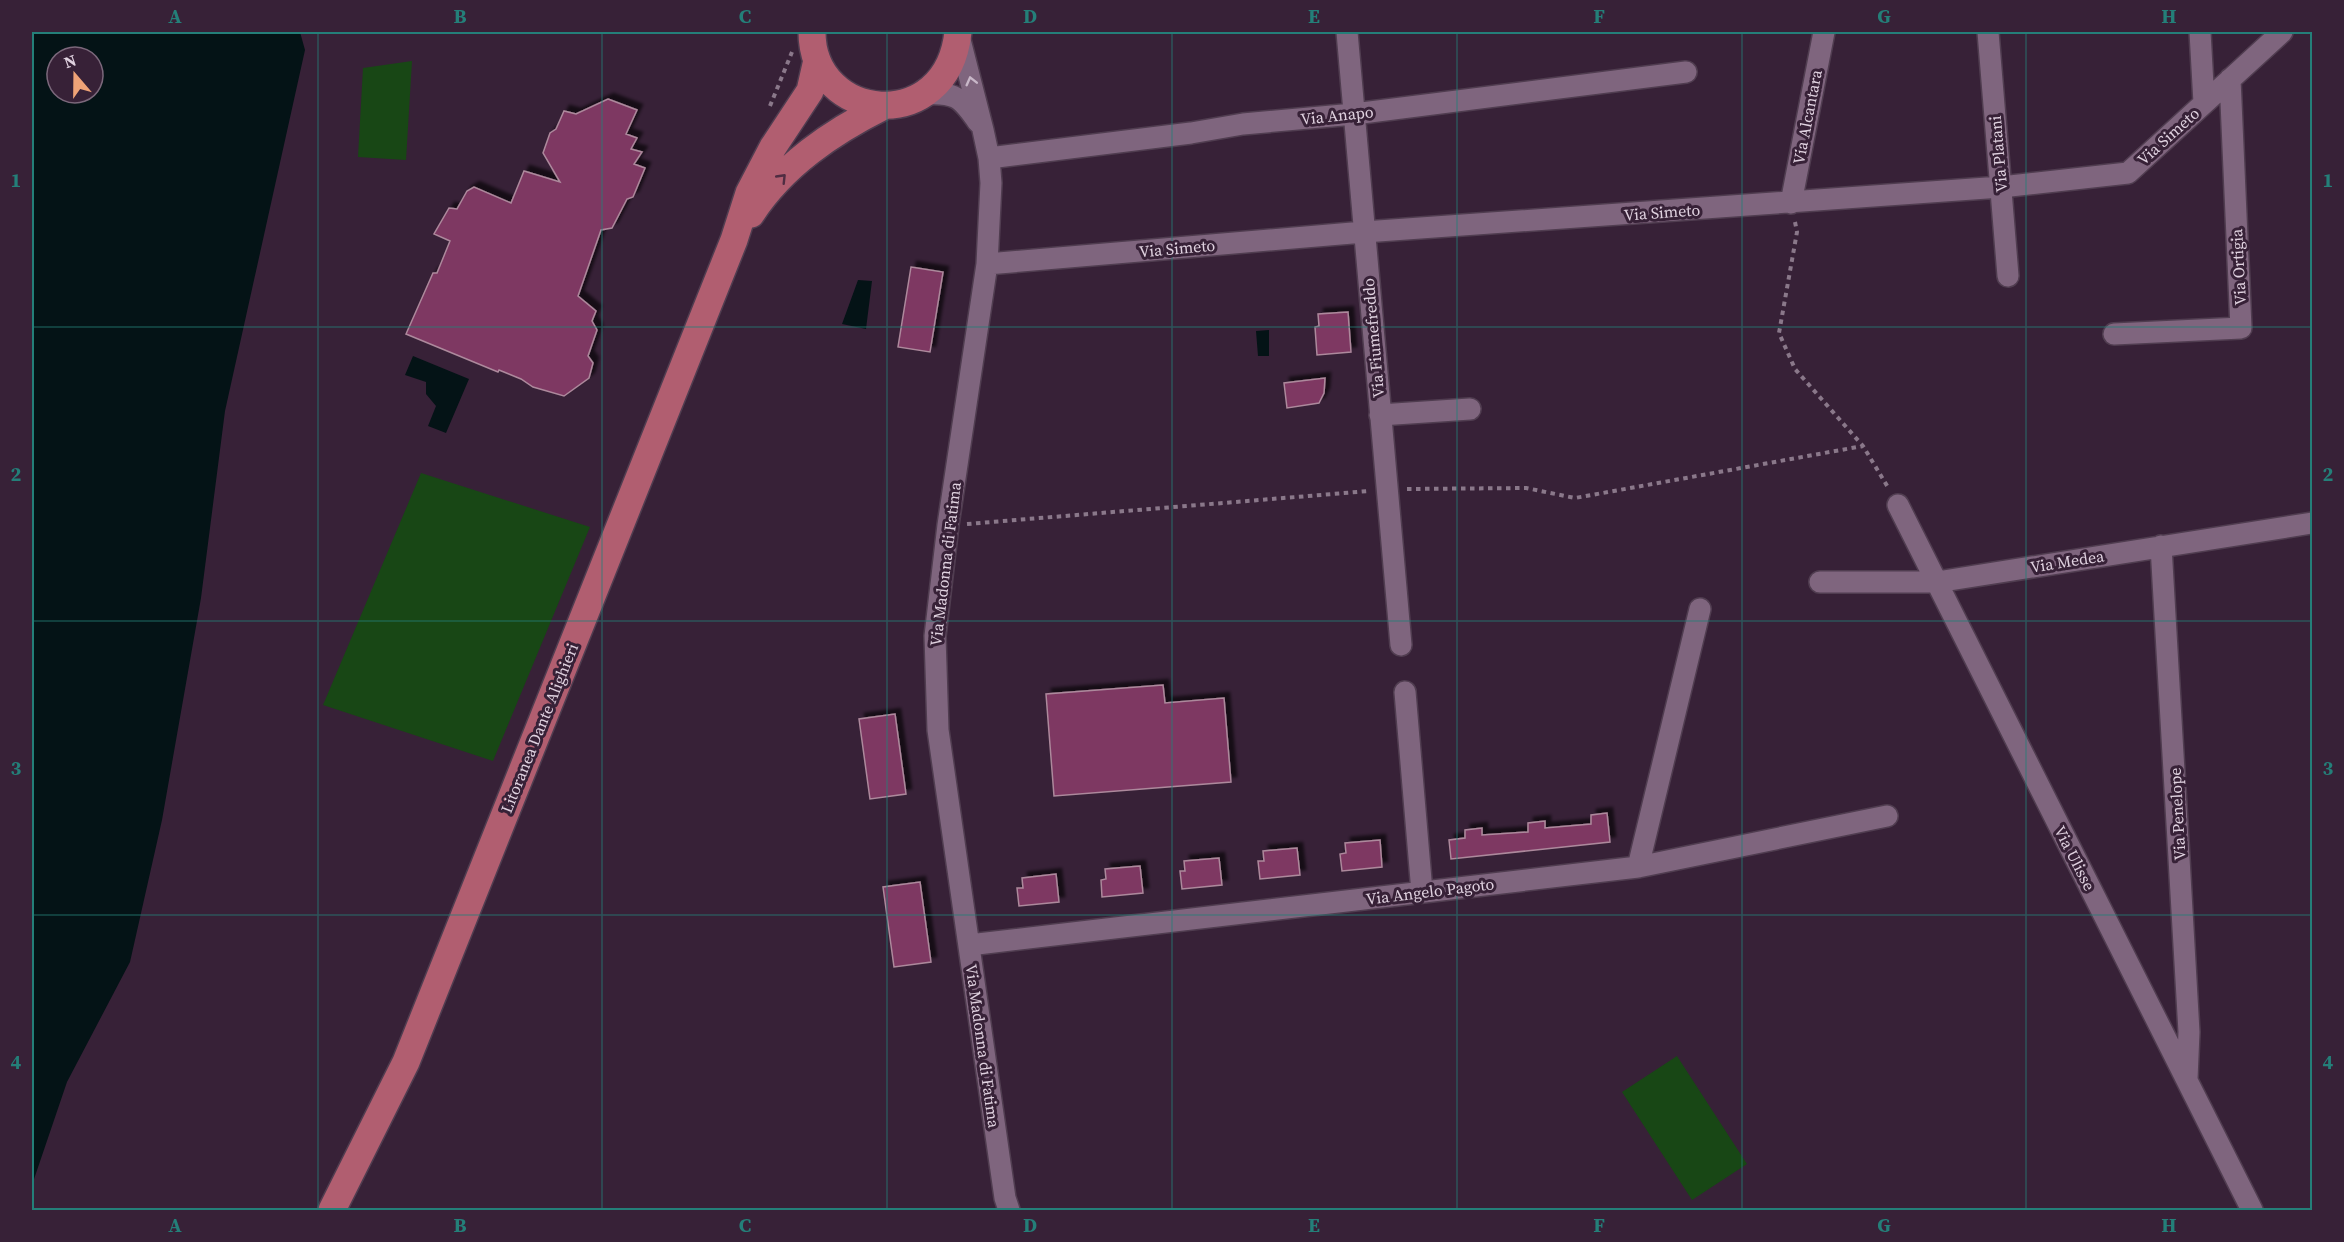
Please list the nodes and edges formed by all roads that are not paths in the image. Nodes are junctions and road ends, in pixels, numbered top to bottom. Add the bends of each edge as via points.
1 (812, 32) edge
2 (958, 32) edge
3 (1347, 32) edge
4 (1824, 32) edge
5 (1989, 32) edge
6 (2200, 32) edge
7 (2282, 32) edge
8 (817, 60) junction
9 (1686, 72) dead end
10 (2230, 79) junction
11 (924, 94) junction
12 (2204, 103) junction
13 (884, 106) junction
14 (1354, 114) junction
15 (983, 130) junction
16 (989, 158) junction
17 (2001, 187) junction
18 (1791, 203) junction
19 (1364, 232) junction
20 (734, 240) junction
21 (987, 264) junction
22 (2008, 276) dead end
23 (2114, 334) dead end
24 (1470, 409) dead end
25 (1380, 415) junction
26 (1898, 505) road end
27 (2313, 523) edge
28 (2162, 546) junction
29 (1820, 582) dead end
30 (1937, 582) junction
31 (1700, 609) dead end
32 (1401, 645) dead end
33 (1405, 692) dead end
34 (1887, 816) dead end
35 (1638, 867) junction
36 (1422, 892) junction
37 (969, 945) junction
38 (2187, 1082) junction
39 (332, 1210) edge
40 (1009, 1210) edge
41 (2252, 1210) edge

1 - 8 main road
2 - 11 main road via 950,67
15 -> 2 street, Via Madonna di Fatima
3 - 14 street, Via Fiumefreddo
4 - 18 street, Via Alcantara
5 - 17 street, Via Platani
6 - 12 street
7 - 10 street, Via Simeto
8 - 13 main road via 843,93
8 - 20 main road via 810,91 773,147 749,193
9 - 14 street, Via Anapo
10 - 12 street, Via Simeto
10 - 23 street, Via Ortigia via 2241,328
11 - 13 main road via 898,105
11 - 15 street via 944,93 960,100
12 - 17 street, Via Simeto via 2128,173
20 -> 13 main road via 783,175 847,124
14 - 16 street, Via Anapo via 1243,124
14 - 19 street, Via Fiumefreddo
15 - 16 street, Via Madonna di Fatima
16 - 21 street, Via Madonna di Fatima
17 - 18 street, Via Simeto
17 - 22 street, Via Platani
18 - 19 street, Via Simeto
19 - 21 street, Via Simeto
19 - 25 street, Via Fiumefreddo
20 - 39 main road, Litoranea Dante Alighieri via 406,1062
21 - 37 street, Via Madonna di Fatima via 934,644 938,730
24 - 25 street
25 - 32 street, Via Fiumefreddo
26 - 30 street, Via Ulisse
27 - 28 street, Via Medea
28 - 30 street, Via Medea
28 - 38 street, Via Penelope via 2189,1032
29 - 30 street, Via Medea
30 - 38 street, Via Ulisse
31 - 35 street
33 - 36 street
34 - 35 street, Via Angelo Pagoto
35 - 36 street, Via Angelo Pagoto
36 - 37 street, Via Angelo Pagoto
37 - 40 street, Via Madonna di Fatima
38 - 41 street, Via Ulisse

